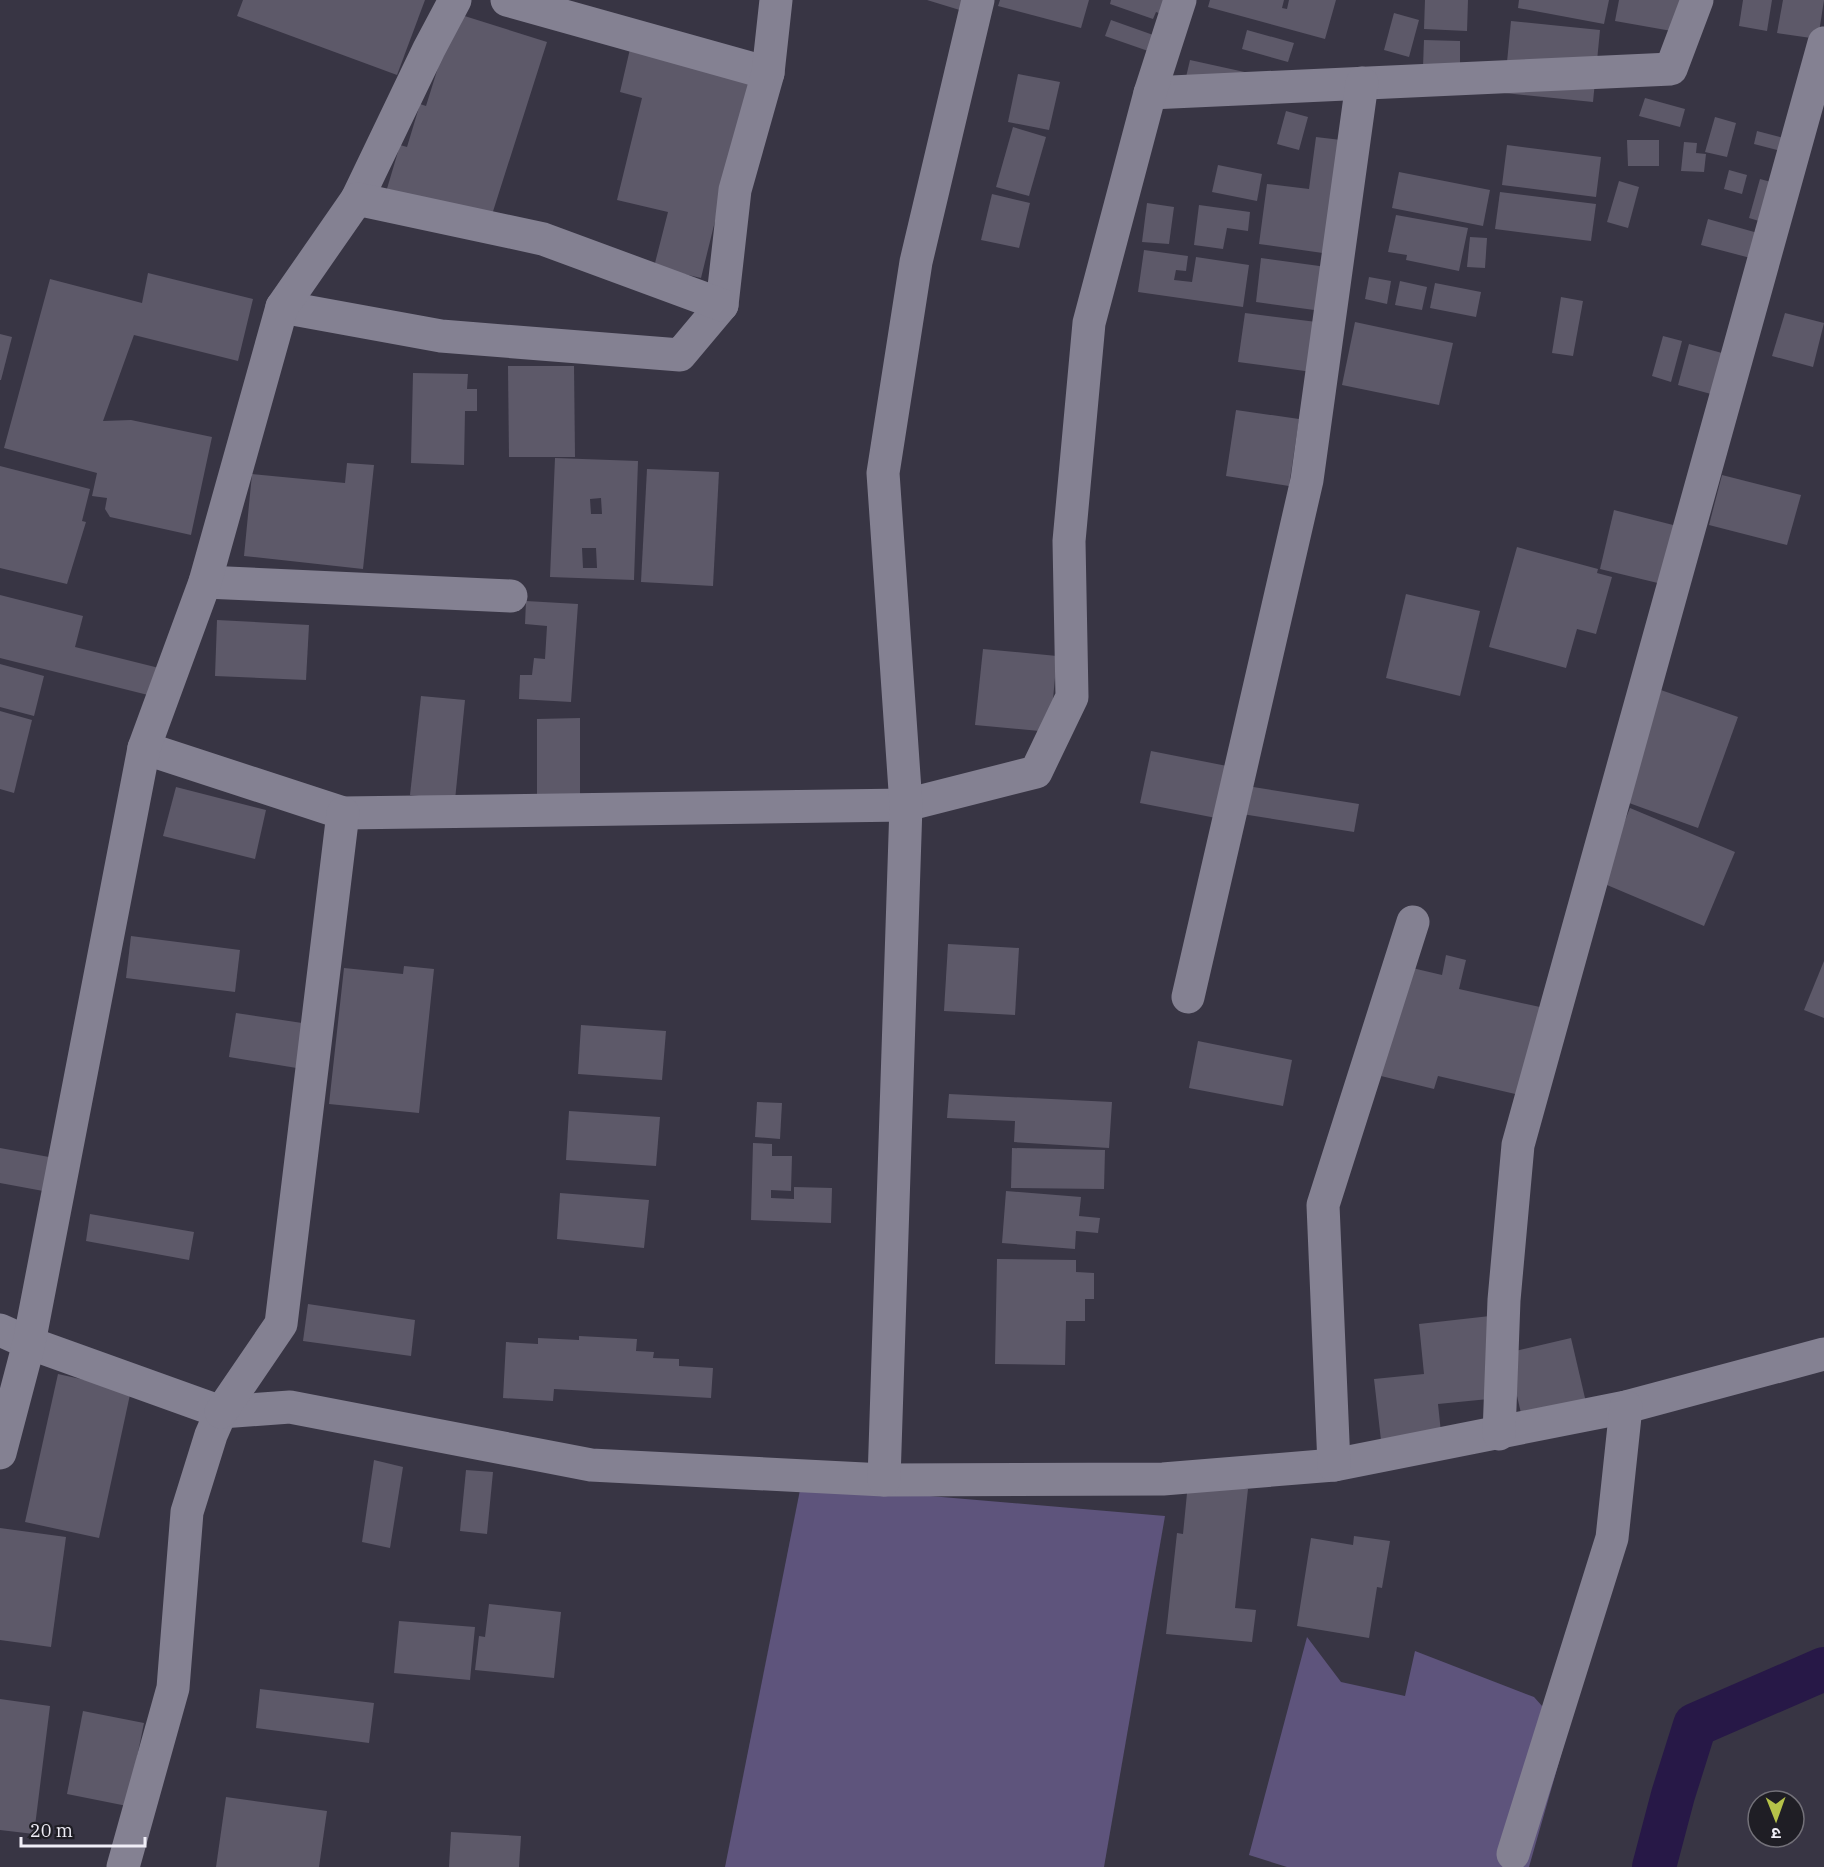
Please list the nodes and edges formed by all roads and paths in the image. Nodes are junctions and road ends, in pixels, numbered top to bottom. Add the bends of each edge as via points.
1 (455, 0) edge
2 (507, 0) edge
3 (776, 0) edge
4 (978, 0) edge
5 (1180, 0) edge
6 (1697, 0) edge
7 (1824, 43) edge
8 (768, 73) junction
9 (1362, 83) junction
10 (1150, 93) junction
11 (357, 199) junction
12 (722, 305) junction
13 (282, 307) junction
14 (205, 582) junction
15 (511, 596) dead end
16 (144, 747) junction
17 (906, 805) junction
18 (343, 813) junction
19 (1413, 922) dead end
20 (1188, 997) dead end
21 (0, 1330) edge
22 (29, 1343) junction
23 (1824, 1354) edge
24 (1626, 1407) junction
25 (220, 1412) junction
26 (1499, 1434) junction
27 (0, 1453) edge
28 (1334, 1465) junction
29 (884, 1480) junction
30 (1513, 1854) dead end
31 (123, 1867) edge

1 - 11 street
2 - 8 street
3 - 8 street
4 - 17 street via 916,262 883,473
5 - 10 street
6 - 9 street via 1671,69
7 - 26 street via 1518,1145 1504,1300
8 - 12 street via 735,190
9 - 10 street
9 - 20 street via 1307,480
10 - 17 street via 1089,323 1069,541 1072,698 1036,772
11 - 12 street via 543,239
11 - 13 street
12 - 13 street via 680,355 441,336
13 - 14 street
14 - 15 street
14 - 16 street
16 - 18 street
16 - 22 street
17 - 18 street
17 - 29 street
18 - 25 street via 281,1324
19 - 28 street via 1323,1205
21 - 22 street
22 - 25 street
22 - 27 street
23 - 24 street
24 - 26 street
24 - 30 street via 1612,1538
25 - 29 street via 290,1407 591,1465
25 - 31 street via 187,1512 173,1688
26 - 28 street
28 - 29 street via 1163,1479

